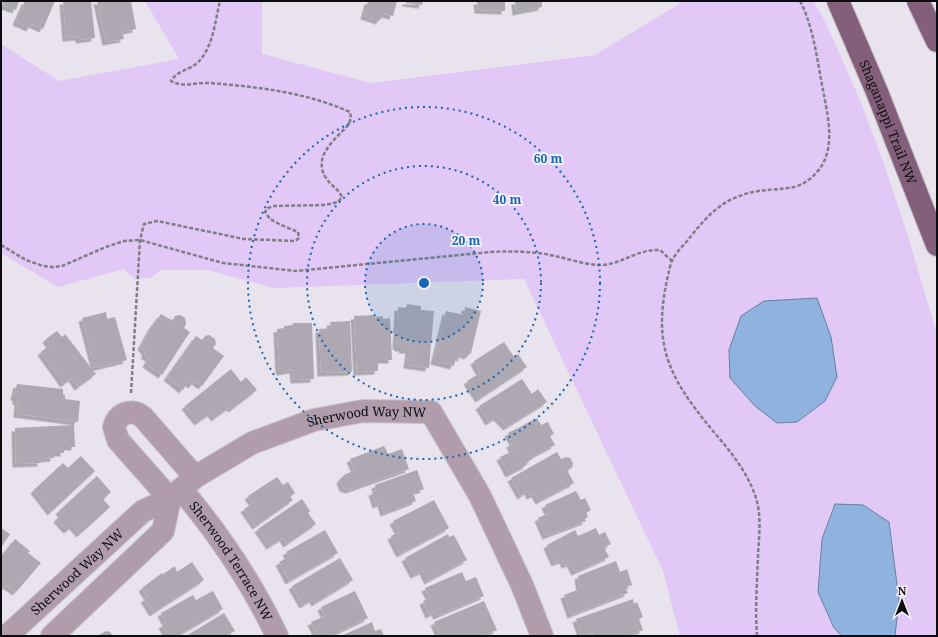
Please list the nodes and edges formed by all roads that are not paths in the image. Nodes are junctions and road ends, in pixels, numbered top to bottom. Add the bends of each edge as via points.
1 (838, 1) edge
2 (918, 1) edge
3 (937, 41) edge
4 (937, 245) edge
5 (182, 488) junction
6 (7, 636) edge
7 (52, 636) edge
8 (277, 636) edge
9 (542, 636) edge

1 - 4 main road, Shaganappi Trail NW
2 - 3 main road
5 - 5 street via 143,417 134,412 120,416 116,421 115,434 118,440
5 - 6 street, Sherwood Way NW via 143,511
5 - 7 street via 163,531
5 - 8 street, Sherwood Terrace NW via 208,521 249,584
5 - 9 street, Sherwood Way NW via 252,443 314,420 363,411 431,412 480,496 522,585

